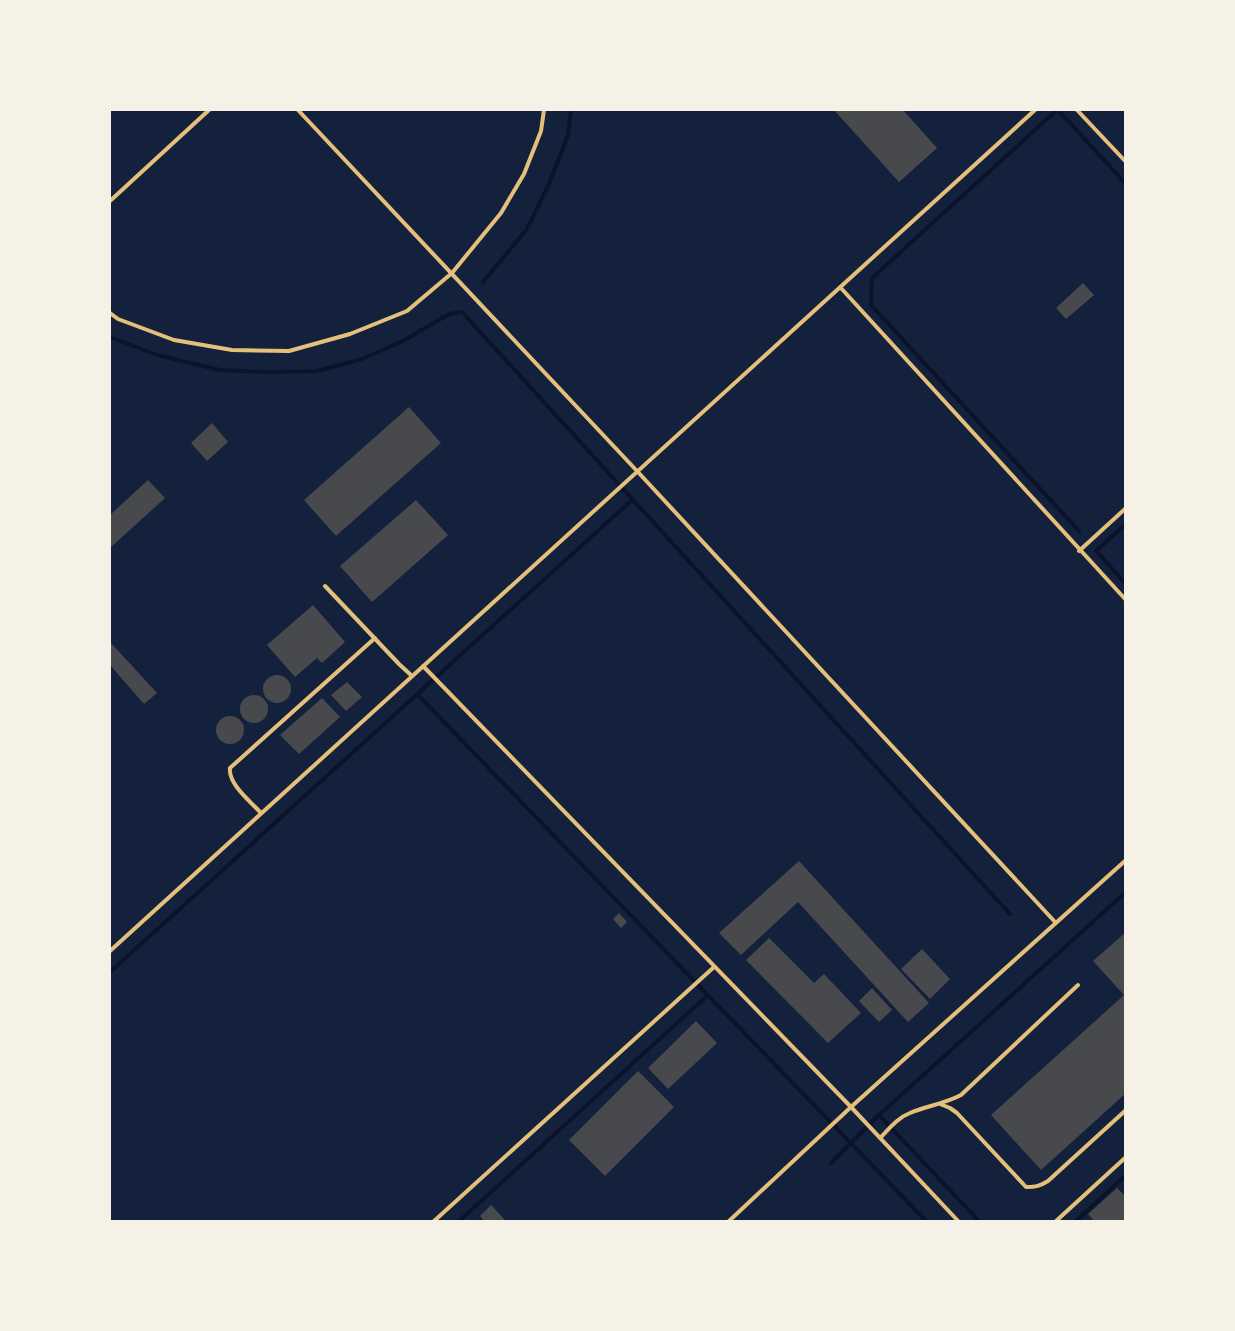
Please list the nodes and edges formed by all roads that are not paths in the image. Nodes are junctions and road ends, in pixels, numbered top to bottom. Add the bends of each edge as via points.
1 (209, 110) edge
2 (298, 110) edge
3 (544, 110) edge
4 (1035, 110) edge
5 (1077, 110) edge
6 (1125, 162) edge
7 (110, 201) edge
8 (452, 273) junction
9 (840, 287) junction
10 (110, 313) edge
11 (638, 471) junction
12 (1125, 508) edge
13 (1079, 551) junction
14 (325, 586) dead end
15 (1125, 600) edge
16 (375, 638) junction
17 (423, 666) junction
18 (412, 676) junction
19 (261, 813) junction
20 (1125, 860) edge
21 (1056, 923) junction
22 (110, 951) edge
23 (714, 966) junction
24 (1078, 985) dead end
25 (939, 1104) junction
26 (850, 1107) junction
27 (1125, 1110) edge
28 (880, 1138) junction
29 (1125, 1157) edge
30 (433, 1221) edge
31 (728, 1221) edge
32 (959, 1221) edge
33 (1055, 1221) edge

1 - 7 lane
2 - 8 lane
3 - 8 lane via 541,131 524,174 501,213
4 - 9 lane
5 - 6 lane
8 - 10 lane via 407,311 350,334 289,351 232,350 174,340
8 - 11 lane
9 - 11 lane
9 - 13 lane
11 - 17 lane
11 - 21 lane
12 - 13 lane
13 - 15 lane
14 - 16 lane
16 - 18 lane
16 - 19 lane via 230,768 232,782
17 - 18 lane
17 - 23 lane
18 - 19 lane
19 - 22 lane
20 - 21 lane
21 - 26 lane
23 - 26 lane
23 - 30 lane
24 - 25 lane via 961,1095
25 - 27 lane via 957,1113 1026,1186 1033,1187 1048,1181
25 - 28 lane via 908,1113
26 - 28 lane
26 - 31 lane
28 - 32 lane
29 - 33 lane

